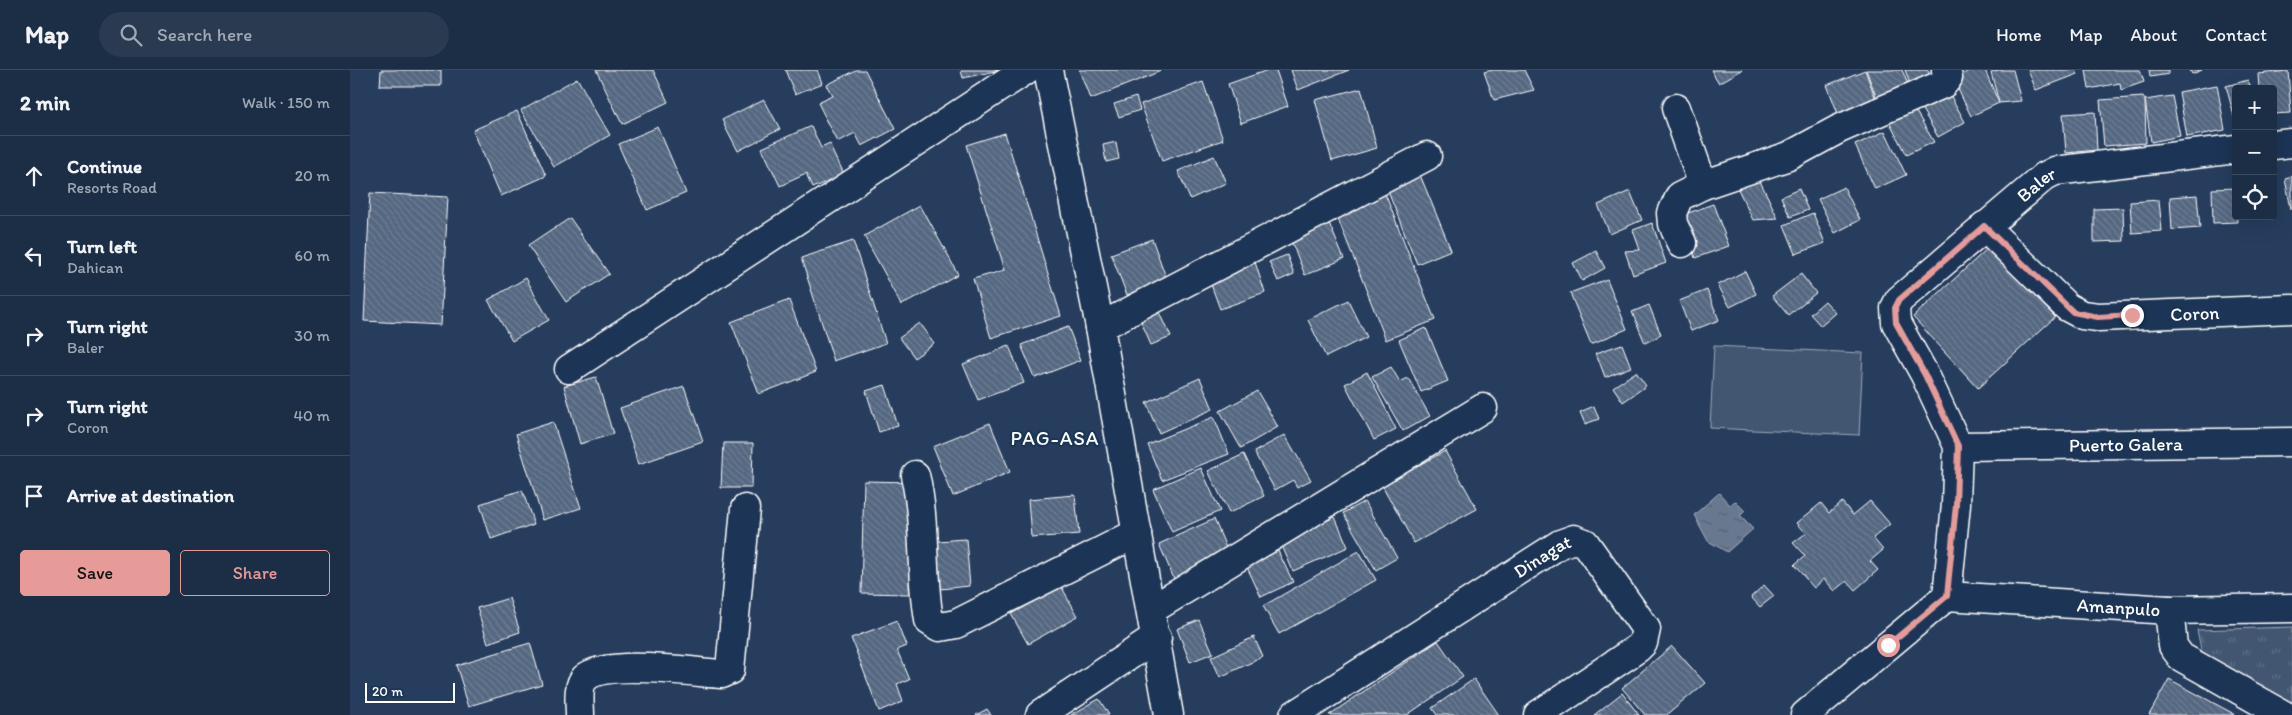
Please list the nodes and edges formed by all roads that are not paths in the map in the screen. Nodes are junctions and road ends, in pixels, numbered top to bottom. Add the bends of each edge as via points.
1 (1026, 70) edge
2 (1048, 70) edge
3 (1946, 70) edge
4 (1676, 108) dead end
5 (2292, 143) edge
6 (2277, 145) edge
7 (2232, 149) edge
8 (1427, 156) dead end
9 (1703, 185) junction
10 (1984, 226) junction
11 (1682, 243) dead end
12 (2292, 310) edge
13 (1100, 327) junction
14 (569, 369) dead end
15 (1483, 408) dead end
16 (2292, 442) edge
17 (1958, 446) junction
18 (916, 475) dead end
19 (745, 509) dead end
20 (1136, 533) junction
21 (1947, 596) junction
22 (2292, 608) edge
23 (1151, 610) junction
24 (2169, 610) junction
25 (1157, 637) junction
26 (580, 715) edge
27 (1040, 715) edge
28 (1169, 715) edge
29 (1294, 715) edge
30 (1538, 715) edge
31 (1805, 715) edge
32 (2284, 715) edge

1 - 14 street
2 - 13 street
3 - 9 street via 1948,78 1943,84 1839,129 1789,156
4 - 9 street
5 - 6 street
7 - 10 street, Baler via 2055,170
8 - 13 street
9 - 11 street via 1680,197 1673,207 1673,224
10 - 12 street, Coron via 2067,306 2082,315
10 - 17 street, Baler via 1899,300 1895,308 1896,323
13 - 20 street
15 - 23 street
16 - 17 street, Puerto Galera
17 - 21 street
18 - 20 street via 923,520 924,590 929,620 940,627 956,624
19 - 26 street via 730,670 721,674 626,667 597,670 584,679 580,689
20 - 23 street
21 - 24 street, Amanpulo
21 - 31 street
22 - 24 street, Amanpulo
23 - 25 street
24 - 32 street via 2173,646 2180,657
25 - 27 street
25 - 28 street
29 - 30 street, Dinagat via 1552,549 1574,539 1584,543 1646,629 1646,635 1638,648

